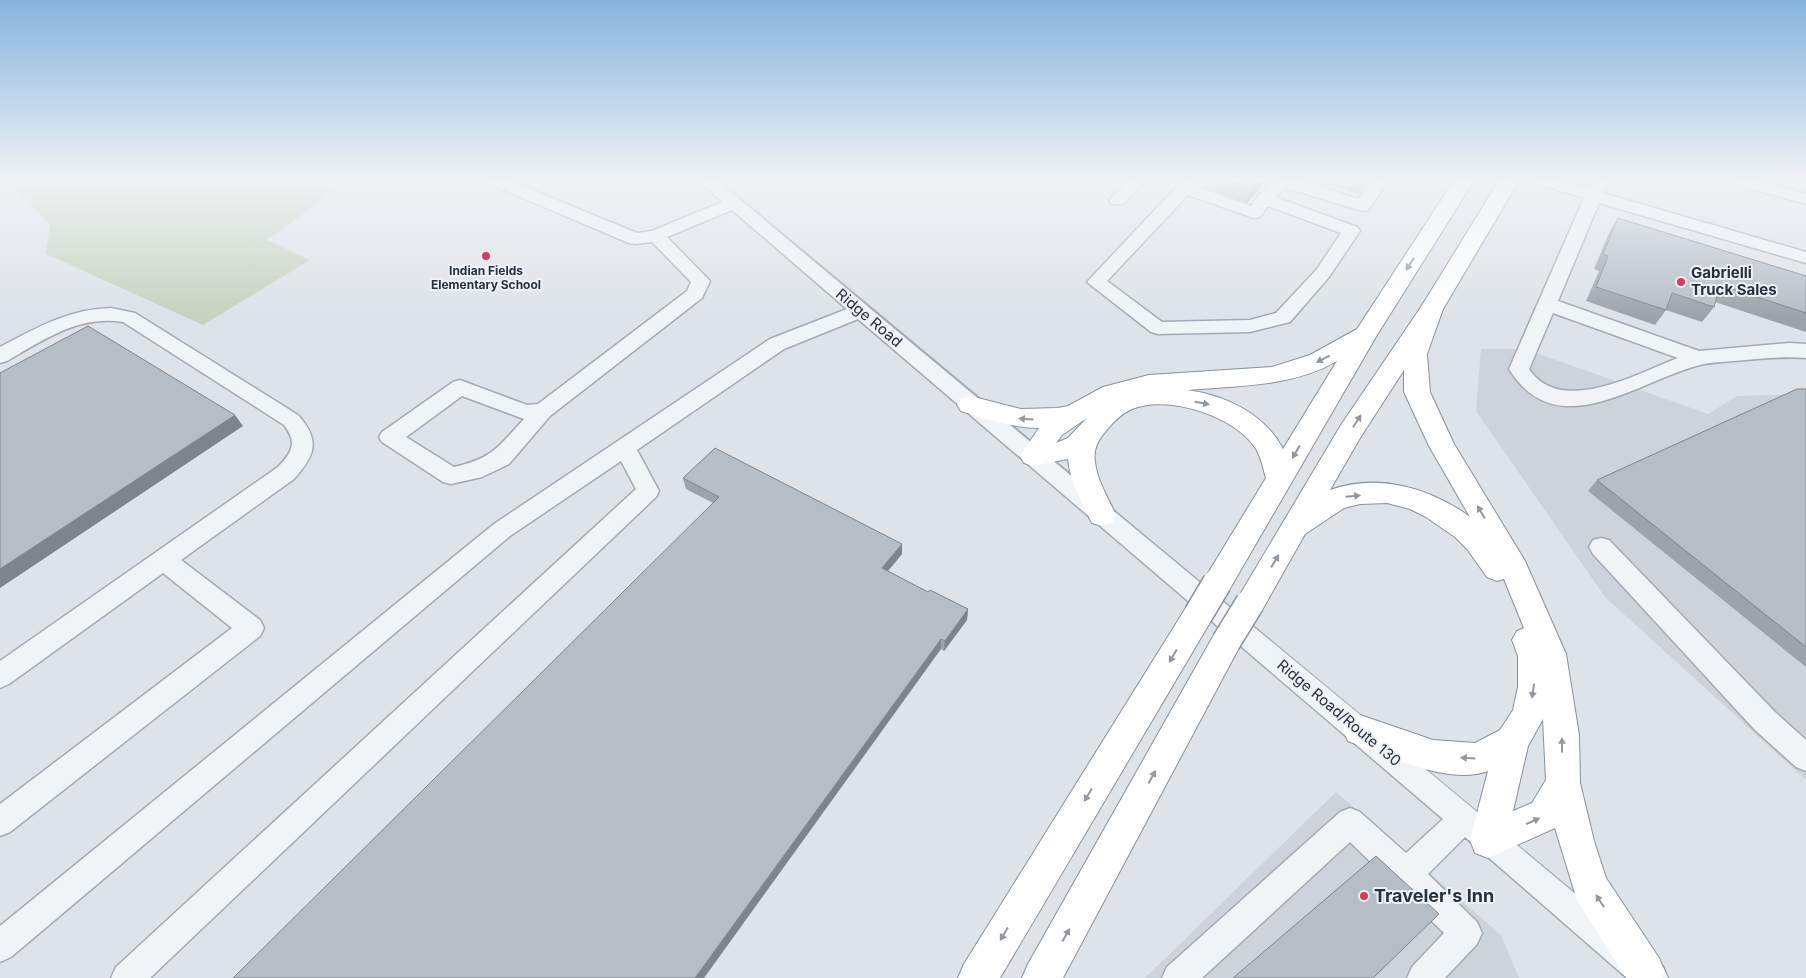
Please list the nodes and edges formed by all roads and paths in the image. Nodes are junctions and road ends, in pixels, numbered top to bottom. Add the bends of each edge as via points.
1 (600, 225) edge
2 (683, 225) edge
3 (758, 225) edge
4 (1150, 225) edge
5 (1333, 225) edge
6 (1436, 225) edge
7 (1482, 225) edge
8 (1582, 225) edge
9 (1709, 225) edge
10 (656, 236) junction
11 (1806, 258) edge
12 (1547, 304) junction
13 (1431, 308) junction
14 (860, 311) junction
15 (1365, 335) junction
16 (1806, 351) edge
17 (0, 356) edge
18 (1698, 358) junction
19 (970, 405) junction
20 (544, 411) junction
21 (1074, 414) junction
22 (1083, 440) junction
23 (625, 448) junction
24 (1033, 456) junction
25 (1280, 480) junction
26 (1102, 515) junction
27 (1296, 526) junction
28 (1601, 547) dead end
29 (164, 560) junction
30 (0, 676) edge
31 (1360, 730) junction
32 (1512, 741) junction
33 (1806, 758) edge
34 (1562, 783) junction
35 (0, 822) edge
36 (1476, 829) junction
37 (1406, 874) junction
38 (0, 946) edge
39 (1648, 975) edge
40 (127, 978) edge
41 (978, 978) edge
42 (1042, 978) edge
43 (1178, 978) edge
44 (1423, 978) edge

1 - 10 street via 635,239
2 - 10 street
3 - 14 street, Ridge Road
4 - 5 street via 1096,282 1158,328 1250,326 1283,318 1322,273 1351,231
6 -> 15 highway
7 - 13 highway
8 - 12 street
9 - 11 street
10 - 20 street via 701,281 695,294
12 - 18 street
12 - 18 street via 1519,369 1532,386 1548,394 1584,400
27 -> 13 highway via 1350,432
34 -> 13 highway via 1562,735 1550,654 1515,569 1442,446 1417,392 1415,354
14 - 19 street, Ridge Road
14 - 23 street via 777,344
15 -> 21 highway via 1320,362 1272,375 1149,384 1112,393
15 -> 25 highway
16 - 18 street
17 - 29 street via 59,324 82,316 115,313 128,317 301,430 304,443 298,461 286,473
21 -> 19 highway via 1051,420 1022,420
19 - 24 street, Ridge Road
20 - 20 street via 526,412 460,387 390,437 451,476 482,469 501,458
21 - 24 highway via 1054,428
22 - 24 highway via 1068,450
22 -> 25 highway via 1095,423 1115,406 1135,399 1168,397 1212,404 1245,422 1267,444
22 - 26 highway via 1081,461
23 - 38 street via 502,530
23 - 40 street via 648,490
24 - 26 street, Ridge Road/Route 130
25 -> 41 highway, bridge
26 - 31 street, Ridge Road/Route 130
27 -> 32 highway via 1343,496 1386,493 1424,502 1466,529 1491,556 1511,596 1534,656 1534,687 1529,714
42 -> 27 highway, bridge via 1226,642
28 - 33 street via 1765,721
29 - 30 street
29 - 35 street via 251,628
32 -> 31 highway via 1477,759 1433,756
31 - 36 street, Ridge Road/Route 130
32 - 36 highway
36 -> 34 highway via 1545,816
39 -> 34 highway via 1590,887
36 - 37 street
36 - 39 street, Ridge Road/Route 130
37 - 43 street via 1350,822
37 - 44 street via 1466,933

